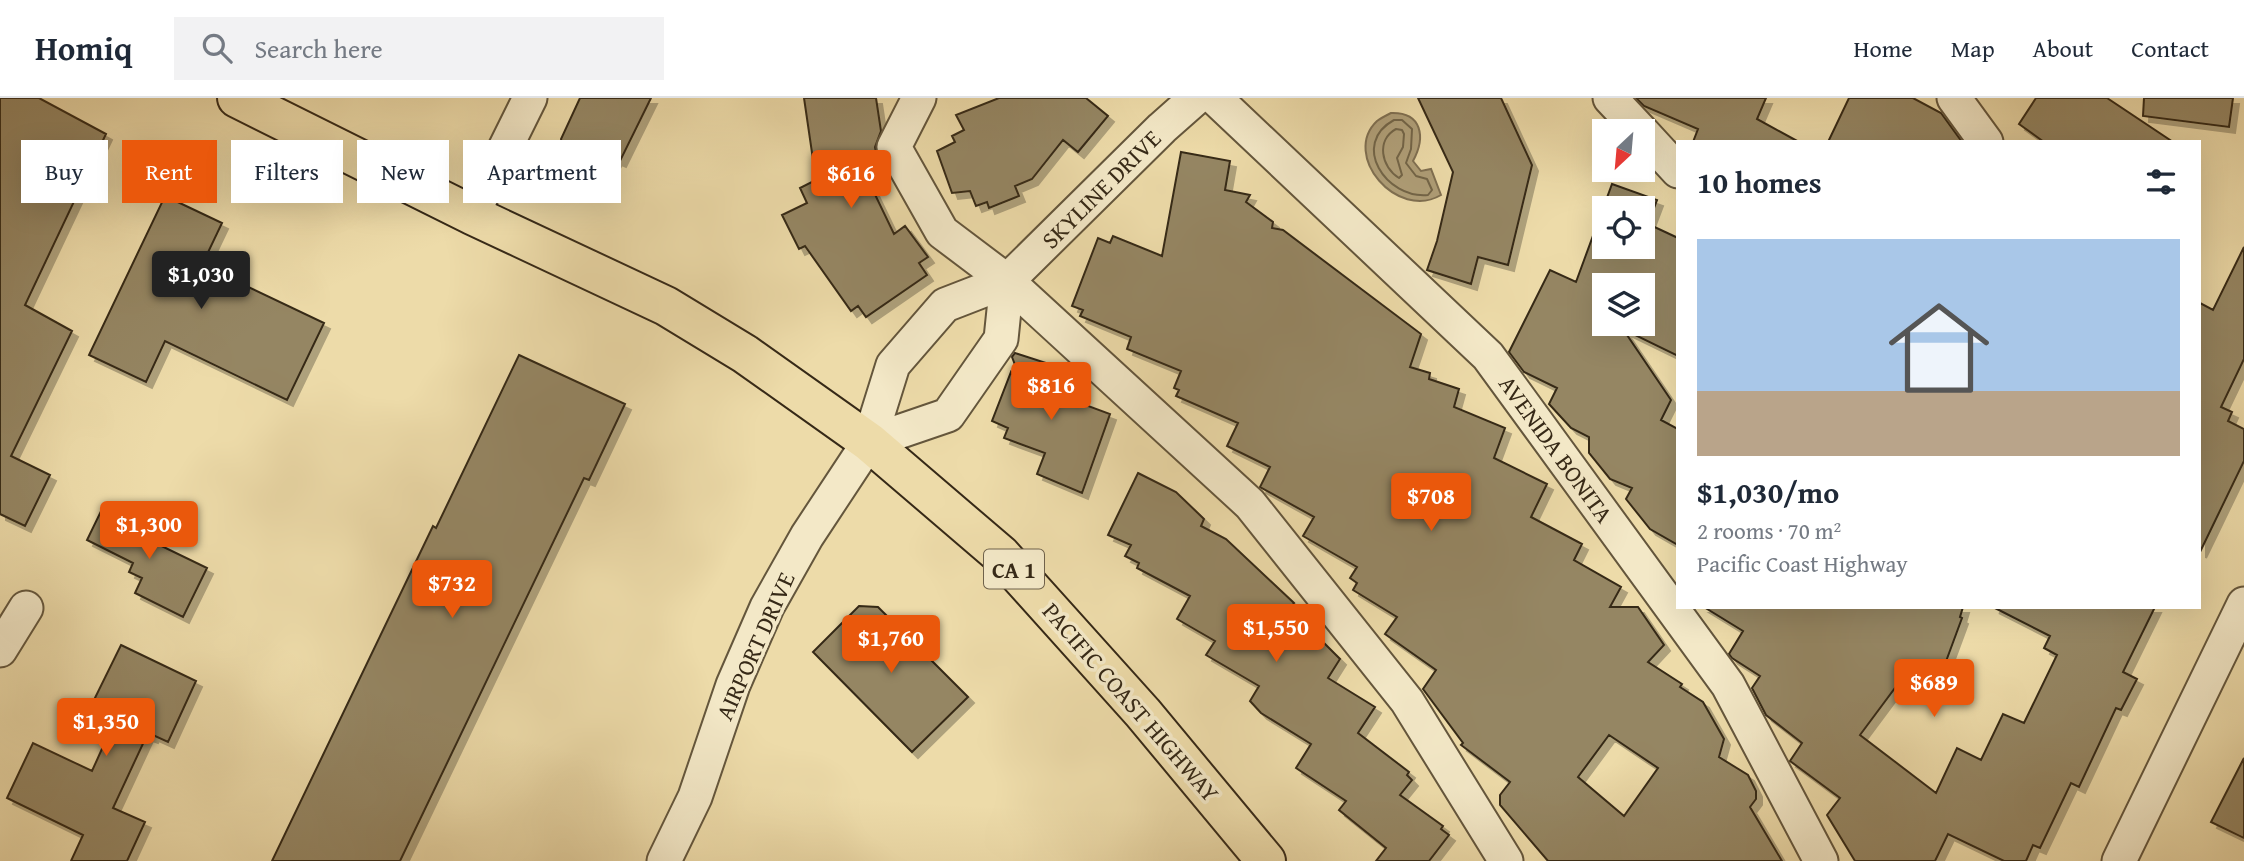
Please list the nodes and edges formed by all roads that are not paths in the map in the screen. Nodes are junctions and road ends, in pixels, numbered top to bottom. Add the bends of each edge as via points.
1 (237, 98) edge
2 (530, 98) edge
3 (919, 98) edge
4 (1196, 98) edge
5 (1215, 98) edge
6 (1611, 98) edge
7 (1954, 98) edge
8 (1630, 119) edge
9 (1985, 140) edge
10 (1656, 147) edge
11 (1676, 169) edge
12 (472, 215) junction
13 (1007, 281) junction
14 (869, 442) junction
15 (2244, 604) edge
16 (26, 608) dead end
17 (0, 650) edge
18 (664, 861) edge
19 (1266, 861) edge
20 (1506, 861) edge
21 (1821, 861) edge
22 (2119, 861) edge

1 - 12 highway, PACIFIC COAST HIGHWAY / CA 1
2 - 12 street
3 - 13 street via 894,147 942,232
4 - 13 street, SKYLINE DRIVE
5 - 21 street, AVENIDA BONITA via 1488,356 1728,685
6 - 8 street
7 - 9 street
10 - 11 street
12 - 14 highway, PACIFIC COAST HIGHWAY / CA 1 via 666,306 745,354
13 - 14 street, SKYLINE DRIVE via 945,305 893,365
13 - 14 street via 1000,338 948,415
13 - 20 street via 1251,504 1407,701
14 - 18 street, AIRPORT DRIVE via 767,607 733,685 695,797
14 - 19 highway, PACIFIC COAST HIGHWAY / CA 1 via 1000,555 1143,713
15 - 22 street
16 - 17 street

